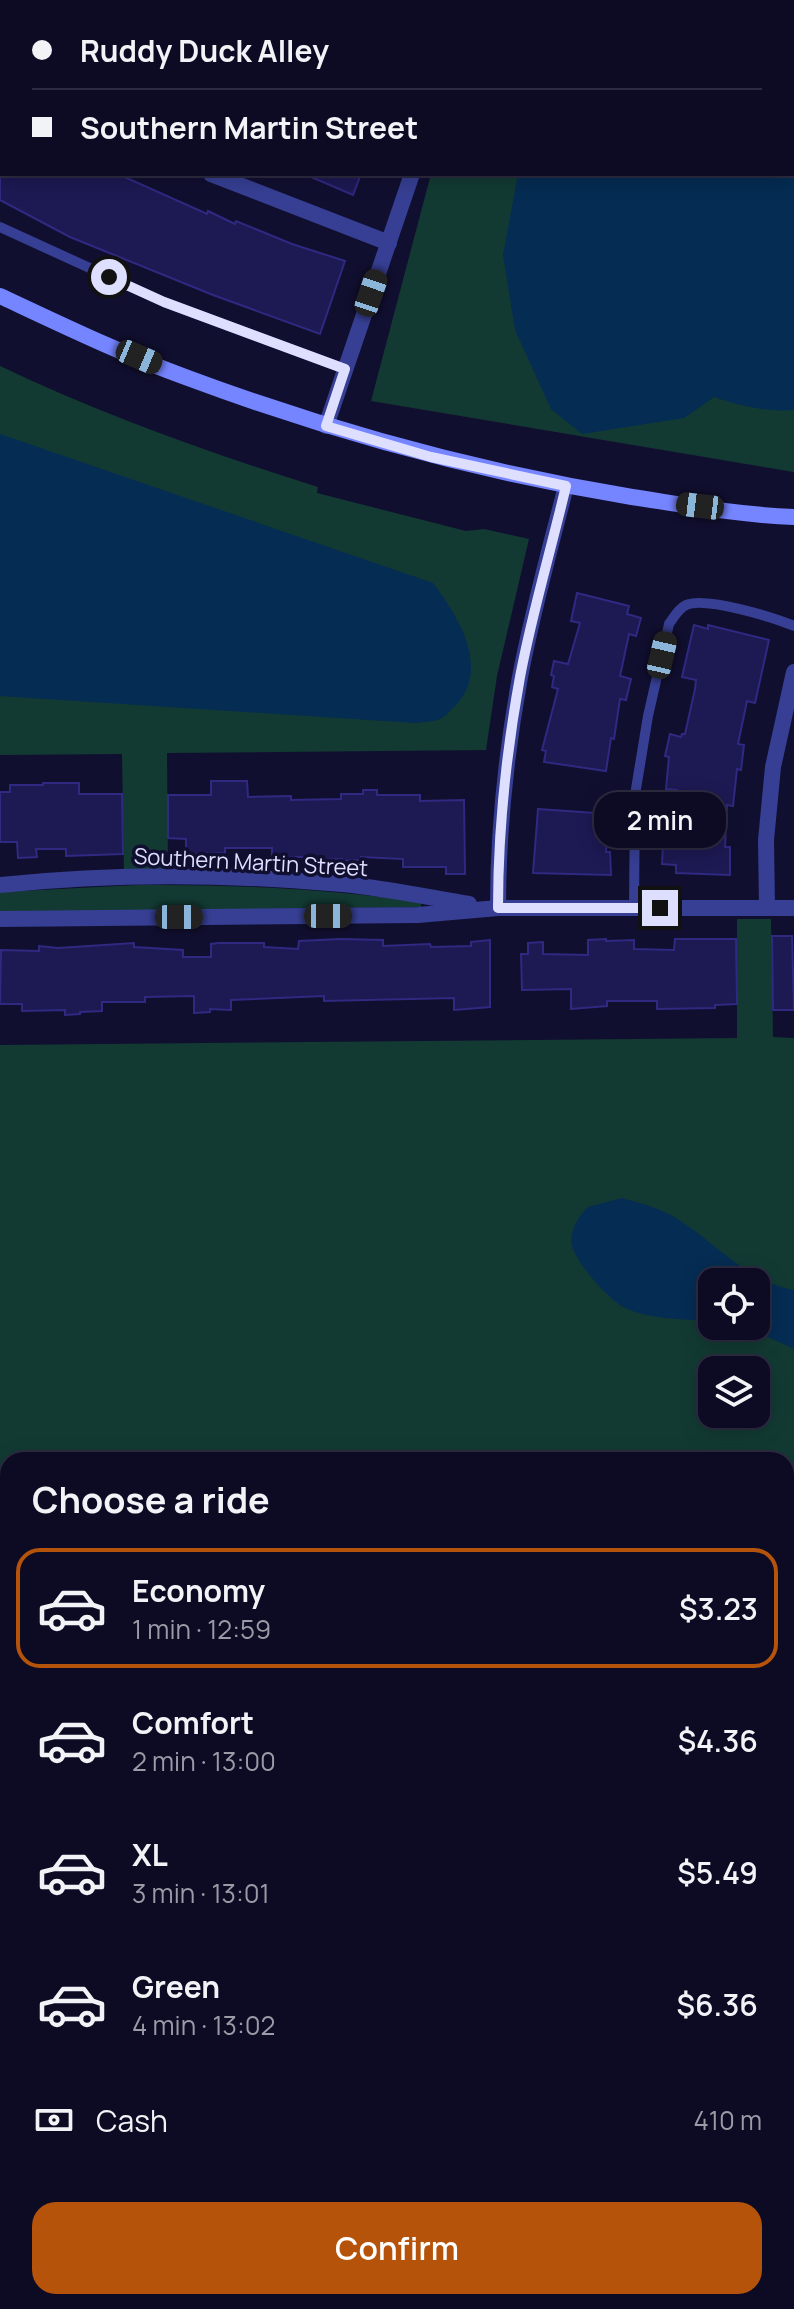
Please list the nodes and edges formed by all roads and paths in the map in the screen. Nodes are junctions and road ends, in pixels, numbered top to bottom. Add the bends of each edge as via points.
1 (216, 176) edge
2 (411, 176) edge
3 (0, 227) edge
4 (389, 243) junction
5 (0, 296) edge
6 (345, 369) junction
7 (326, 426) junction
8 (566, 486) junction
9 (794, 517) edge
10 (794, 626) edge
11 (794, 672) edge
12 (0, 885) edge
13 (498, 908) junction
14 (634, 908) junction
15 (767, 908) junction
16 (794, 908) edge
17 (0, 919) edge

1 - 4 street
2 - 4 street
3 - 6 lane via 164,302
4 - 6 street
5 - 7 main road via 187,378
6 - 7 street
7 - 8 main road via 431,457
8 - 9 main road
8 - 13 street via 520,674 506,759
10 - 14 lane via 695,603 676,613 669,624 635,795
11 - 15 street via 773,767
12 - 13 street, Southern Martin Street via 241,879 343,884
13 - 14 street, Southern Martin Street
13 - 17 street, Southern Martin Street via 418,915
14 - 15 street, Southern Martin Street
15 - 16 street, Southern Martin Street

